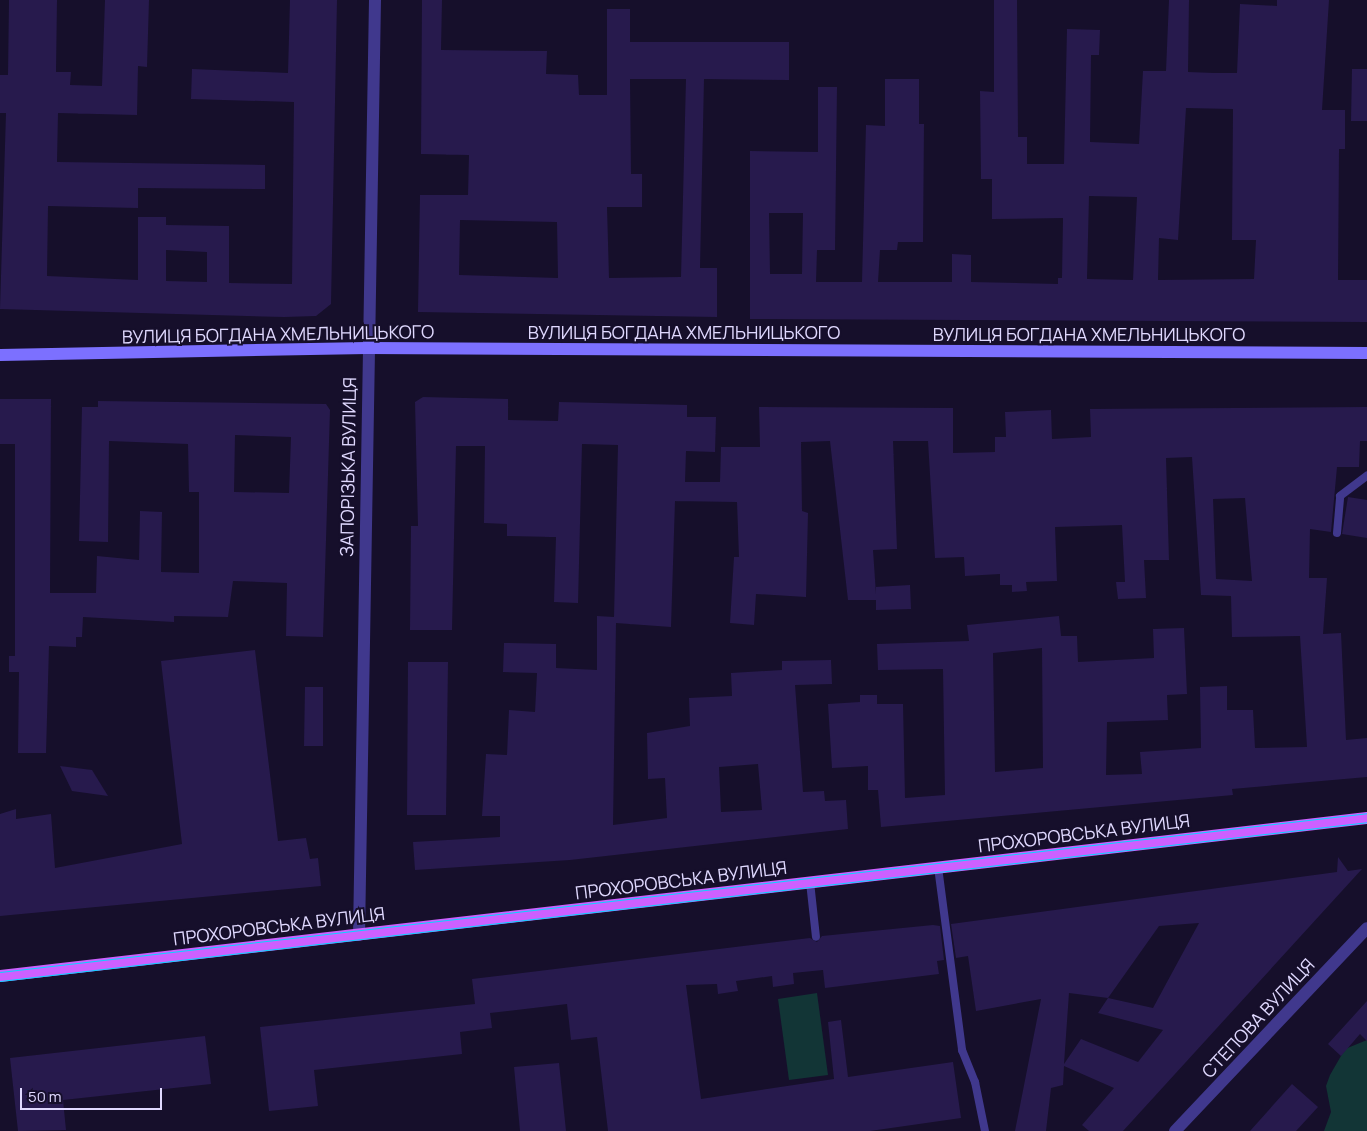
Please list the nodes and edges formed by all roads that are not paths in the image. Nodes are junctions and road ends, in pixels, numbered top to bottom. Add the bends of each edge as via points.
1 (375, 0) edge
2 (367, 348) junction
3 (1367, 353) edge
4 (0, 355) edge
5 (1367, 476) edge
6 (1337, 533) dead end
7 (1367, 818) edge
8 (938, 867) junction
9 (810, 882) junction
10 (1367, 928) edge
11 (358, 935) junction
12 (816, 937) dead end
13 (0, 976) edge
14 (985, 1131) edge
15 (1176, 1131) edge

1 - 2 street, ЗАПОРІЗЬКА ВУЛИЦЯ
2 - 3 main road, ВУЛИЦЯ БОГДАНА ХМЕЛЬНИЦЬКОГО
2 - 4 main road, ВУЛИЦЯ БОГДАНА ХМЕЛЬНИЦЬКОГО
2 - 11 street, ЗАПОРІЗЬКА ВУЛИЦЯ
5 - 6 lane via 1340,496
7 - 8 main road, ПРОХОРОВСЬКА ВУЛИЦЯ
8 - 9 main road, ПРОХОРОВСЬКА ВУЛИЦЯ
8 - 14 lane via 962,1050 975,1082
9 - 11 main road, ПРОХОРОВСЬКА ВУЛИЦЯ
9 - 12 lane
10 - 15 street, СТЕПОВА ВУЛИЦЯ
11 - 13 main road, ПРОХОРОВСЬКА ВУЛИЦЯ

